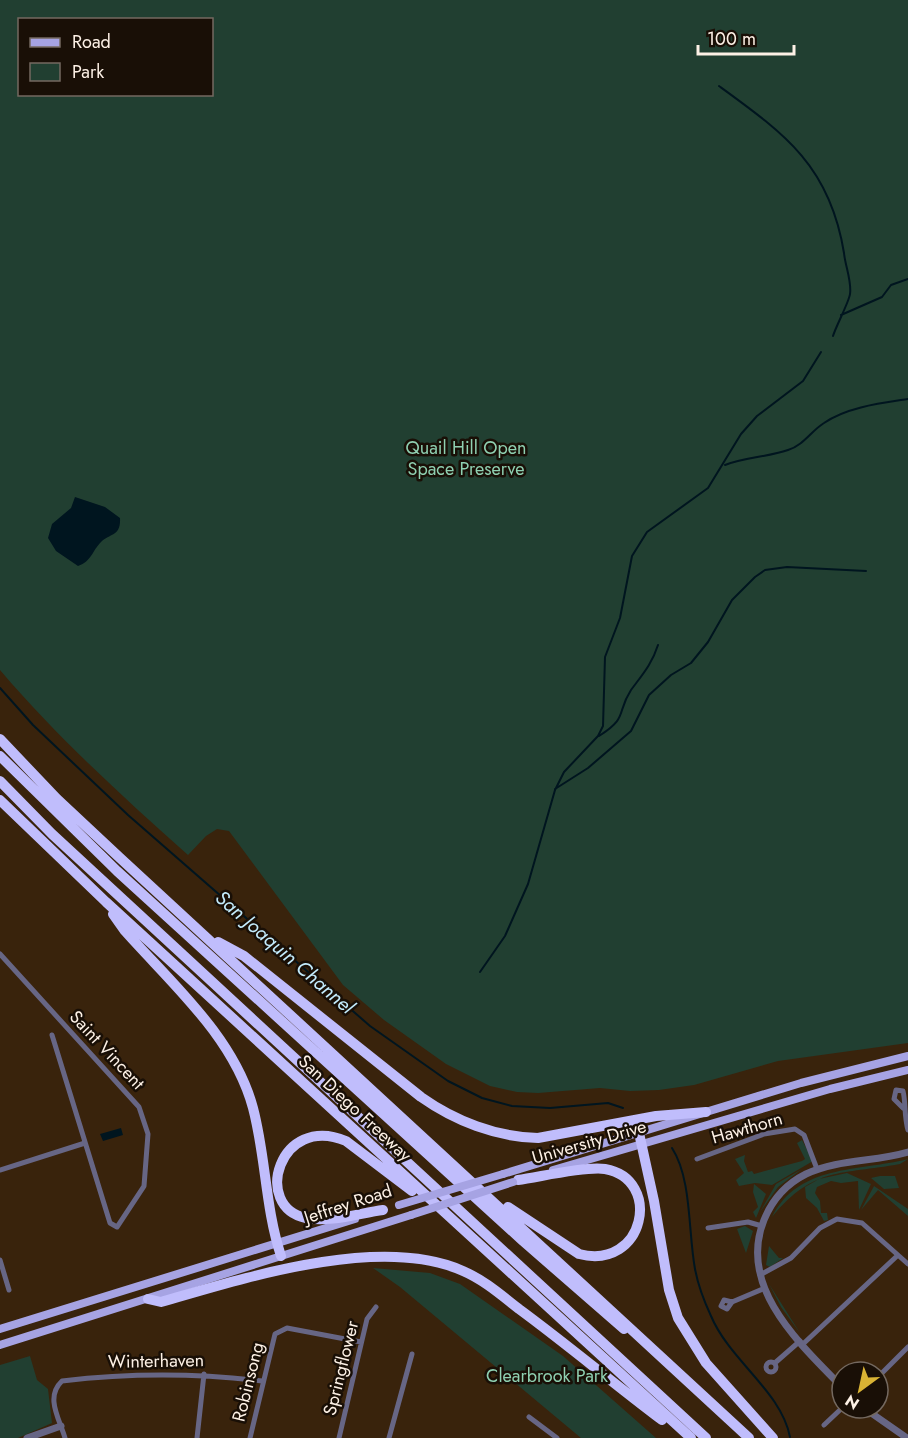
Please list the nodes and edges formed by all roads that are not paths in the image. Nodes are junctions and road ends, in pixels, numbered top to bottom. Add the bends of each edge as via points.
1 (0, 739) edge
2 (0, 756) edge
3 (0, 781) edge
4 (0, 800) edge
5 (106, 902) junction
6 (202, 933) junction
7 (0, 954) edge
8 (52, 1035) dead end
9 (908, 1056) edge
10 (908, 1070) edge
11 (903, 1108) dead end
12 (706, 1112) junction
13 (908, 1130) edge
14 (640, 1139) junction
15 (85, 1143) junction
16 (908, 1152) edge
17 (697, 1159) dead end
18 (818, 1169) junction
19 (0, 1170) edge
20 (515, 1181) junction
21 (490, 1196) junction
22 (383, 1210) junction
23 (453, 1221) junction
24 (762, 1226) junction
25 (708, 1228) dead end
26 (278, 1244) junction
27 (281, 1256) junction
28 (897, 1256) junction
29 (0, 1260) edge
30 (908, 1264) edge
31 (760, 1275) junction
32 (765, 1288) junction
33 (9, 1290) dead end
34 (148, 1299) junction
35 (732, 1302) dead end
36 (376, 1307) dead end
37 (0, 1329) edge
38 (645, 1341) junction
39 (361, 1342) junction
40 (801, 1343) junction
41 (0, 1346) edge
42 (908, 1347) edge
43 (412, 1354) dead end
44 (776, 1362) dead end
45 (890, 1365) edge
46 (204, 1374) junction
47 (830, 1374) edge
48 (262, 1381) junction
49 (529, 1417) dead end
50 (830, 1419) edge
51 (881, 1420) edge
52 (824, 1425) dead end
53 (61, 1426) junction
54 (27, 1438) edge
55 (64, 1438) edge
56 (197, 1438) edge
57 (250, 1438) edge
58 (339, 1438) edge
59 (389, 1438) edge
60 (557, 1438) edge
61 (686, 1438) edge
62 (691, 1438) edge
63 (706, 1438) edge
64 (749, 1438) edge
65 (774, 1438) edge
66 (907, 1438) edge

1 - 6 highway, San Diego Freeway via 57,799
2 - 38 highway, San Diego Freeway via 85,841 347,1082 619,1326
3 - 63 highway via 52,834
4 - 5 highway, San Diego Freeway
5 - 23 highway, San Diego Freeway
5 - 26 highway via 124,931 194,1008 236,1065 260,1134 269,1214
6 - 12 highway via 244,956 421,1097 471,1125 538,1138 656,1116
6 - 21 highway, San Diego Freeway
7 - 15 street, Saint Vincent via 139,1107 148,1134 144,1186 117,1227 111,1226
8 - 15 street, Saint Vincent
9 - 12 main road
10 - 14 main road, University Drive
11 - 13 street
12 - 14 main road, Jeffrey Road
14 - 20 main road, University Drive
14 - 22 main road, Jeffrey Road, bridge via 504,1173
14 - 65 highway via 666,1278 678,1318 706,1363
15 - 19 street
16 - 18 street
17 - 18 street, Hawthorn via 764,1134 795,1129 804,1135
18 - 24 street via 785,1189 771,1204
20 - 21 highway via 601,1169 616,1173 638,1198 638,1227 621,1249 603,1256 586,1256
20 - 27 main road, University Drive, bridge
21 - 38 highway, San Diego Freeway
22 - 23 highway via 316,1219 296,1215 285,1204 278,1188 282,1160 288,1150 306,1137 337,1137
22 - 26 main road, Jeffrey Road
23 - 62 highway, San Diego Freeway
24 - 25 street via 748,1222
24 - 31 street via 757,1247
26 - 27 highway
26 - 37 main road, Jeffrey Road
27 - 34 main road
28 - 30 street
28 - 31 street via 862,1223 837,1219 820,1228 791,1258
28 - 40 street
29 - 33 street
31 - 32 street
32 - 35 street
32 - 40 street via 779,1315
34 - 41 main road
34 - 61 highway via 161,1302 251,1276 377,1255 434,1261 463,1271 494,1289
36 - 39 street, Springflower via 367,1319
38 - 64 highway, San Diego Freeway
39 - 48 street, Robinsong via 287,1328 275,1334
39 - 58 street, Springflower
40 - 44 street
40 - 47 street
42 - 45 street
43 - 59 street
46 - 48 street, Winterhaven
46 - 53 street, Winterhaven via 62,1381 53,1389 52,1398
46 - 56 street
48 - 57 street, Robinsong
49 - 60 street
50 - 52 street
51 - 66 street
53 - 54 street
53 - 55 street

